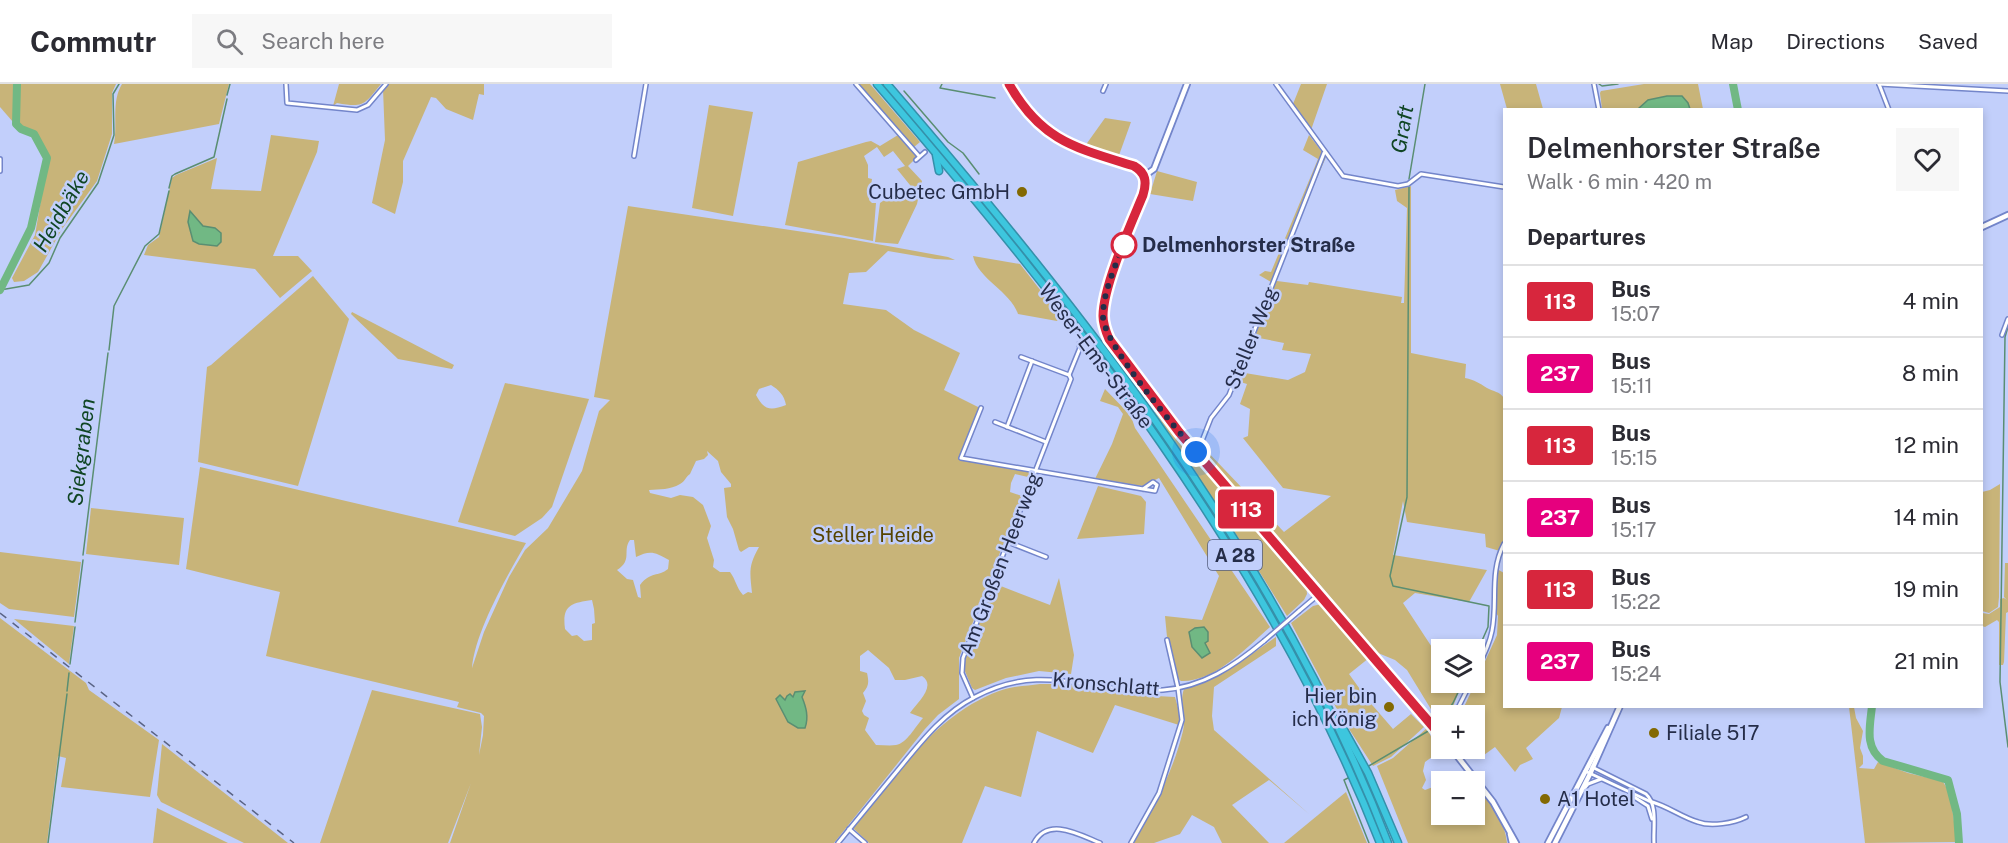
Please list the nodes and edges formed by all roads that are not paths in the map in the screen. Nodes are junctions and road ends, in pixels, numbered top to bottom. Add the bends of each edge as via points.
1 (286, 84) edge
2 (386, 84) edge
3 (646, 84) edge
4 (856, 84) edge
5 (877, 84) edge
6 (887, 84) edge
7 (1009, 84) edge
8 (1106, 84) edge
9 (1187, 84) edge
10 (1276, 84) edge
11 (1594, 84) edge
12 (1879, 84) edge
13 (1103, 91) dead end
14 (2008, 91) edge
15 (1599, 108) edge
16 (1888, 108) edge
17 (935, 151) junction
18 (925, 152) dead end
19 (1324, 153) junction
20 (634, 156) dead end
21 (920, 156) junction
22 (0, 159) edge
23 (916, 160) dead end
24 (0, 171) edge
25 (939, 171) dead end
26 (1144, 176) junction
27 (1503, 187) edge
28 (2008, 215) edge
29 (1983, 227) edge
30 (1016, 260) dead end
31 (1029, 266) junction
32 (2008, 319) edge
33 (2002, 335) dead end
34 (1080, 344) dead end
35 (1021, 357) dead end
36 (1032, 361) junction
37 (1070, 377) junction
38 (981, 408) dead end
39 (994, 422) dead end
40 (1007, 427) junction
41 (1046, 442) junction
42 (1196, 452) junction
43 (1035, 471) junction
44 (1143, 489) dead end
45 (1008, 542) junction
46 (1503, 546) edge
47 (1046, 557) dead end
48 (1319, 594) junction
49 (1167, 640) dead end
50 (1485, 648) edge
51 (1178, 688) junction
52 (973, 698) junction
53 (1619, 708) edge
54 (1329, 709) junction
55 (1431, 723) edge
56 (1460, 759) edge
57 (1591, 766) junction
58 (1354, 771) junction
59 (1588, 772) junction
60 (1603, 779) junction
61 (1582, 791) junction
62 (1629, 792) junction
63 (1652, 802) junction
64 (1648, 806) junction
65 (1746, 817) dead end
66 (1653, 824) junction
67 (1508, 828) junction
68 (849, 829) junction
69 (838, 843) edge
70 (865, 843) edge
71 (1034, 843) edge
72 (1101, 843) edge
73 (1131, 843) edge
74 (1380, 843) edge
75 (1388, 843) edge
76 (1398, 843) edge
77 (1512, 843) edge
78 (1516, 843) edge
79 (1548, 843) edge
80 (1555, 843) edge
81 (1654, 843) edge

1 - 2 street via 288,103 357,110 368,105
3 - 20 street
4 - 21 street
5 - 17 highway, Weser-Ems-Straße / A 28
6 - 54 highway, Weser-Ems-Straße / A 28 via 1028,252 1157,425 1265,589
7 - 26 street via 1031,116 1054,136 1134,166
8 - 13 street
9 - 26 street via 1154,168
10 - 19 street
11 - 15 street
12 - 14 street
12 - 16 street
17 - 25 highway
17 - 31 highway, Weser-Ems-Straße / A 28
18 - 21 street
19 - 27 street via 1343,176 1359,180 1401,186 1421,174
19 - 42 street, Steller Weg via 1229,395 1210,418
21 - 23 street
22 - 24 street
26 - 42 street via 1146,188 1117,263 1103,324 1119,354
28 - 29 street
30 - 31 highway
31 - 58 highway, Weser-Ems-Straße / A 28 via 1131,402 1220,531 1264,603
32 - 33 street
34 - 37 street, Am Großen Heerweg
35 - 36 street
36 - 37 street
36 - 40 street
37 - 41 street, Am Großen Heerweg
38 - 43 street via 961,458
39 - 40 street
40 - 41 street
41 - 43 street, Am Großen Heerweg
42 - 48 street
43 - 44 street
43 - 45 street, Am Großen Heerweg
45 - 47 street
45 - 52 street, Am Großen Heerweg via 963,658 962,673
46 - 50 street via 1497,560 1492,631
48 - 51 street, Kronschlatt, bridge via 1225,671
48 - 55 street
49 - 51 street
51 - 52 street, Kronschlatt via 1144,691 1040,679 1000,686
51 - 73 street via 1182,720 1176,740 1159,793
52 - 68 street via 928,733
53 - 57 street
54 - 58 highway, Weser-Ems-Straße / A 28
54 - 76 highway via 1367,770
56 - 67 street
57 - 59 street
57 - 63 street via 1646,794
58 - 74 highway, Weser-Ems-Straße / A 28 via 1354,780
58 - 75 highway, Weser-Ems-Straße / A 28 via 1361,777
59 - 60 street
59 - 61 street
59 - 79 street
60 - 61 street via 1588,784
60 - 62 street
61 - 80 street
62 - 63 street
62 - 64 street
63 - 64 street
63 - 65 street via 1703,824 1737,822
63 - 66 street
64 - 66 street
66 - 81 street
67 - 77 street
67 - 78 street
68 - 69 street
68 - 70 street
71 - 72 street via 1040,834 1056,828

